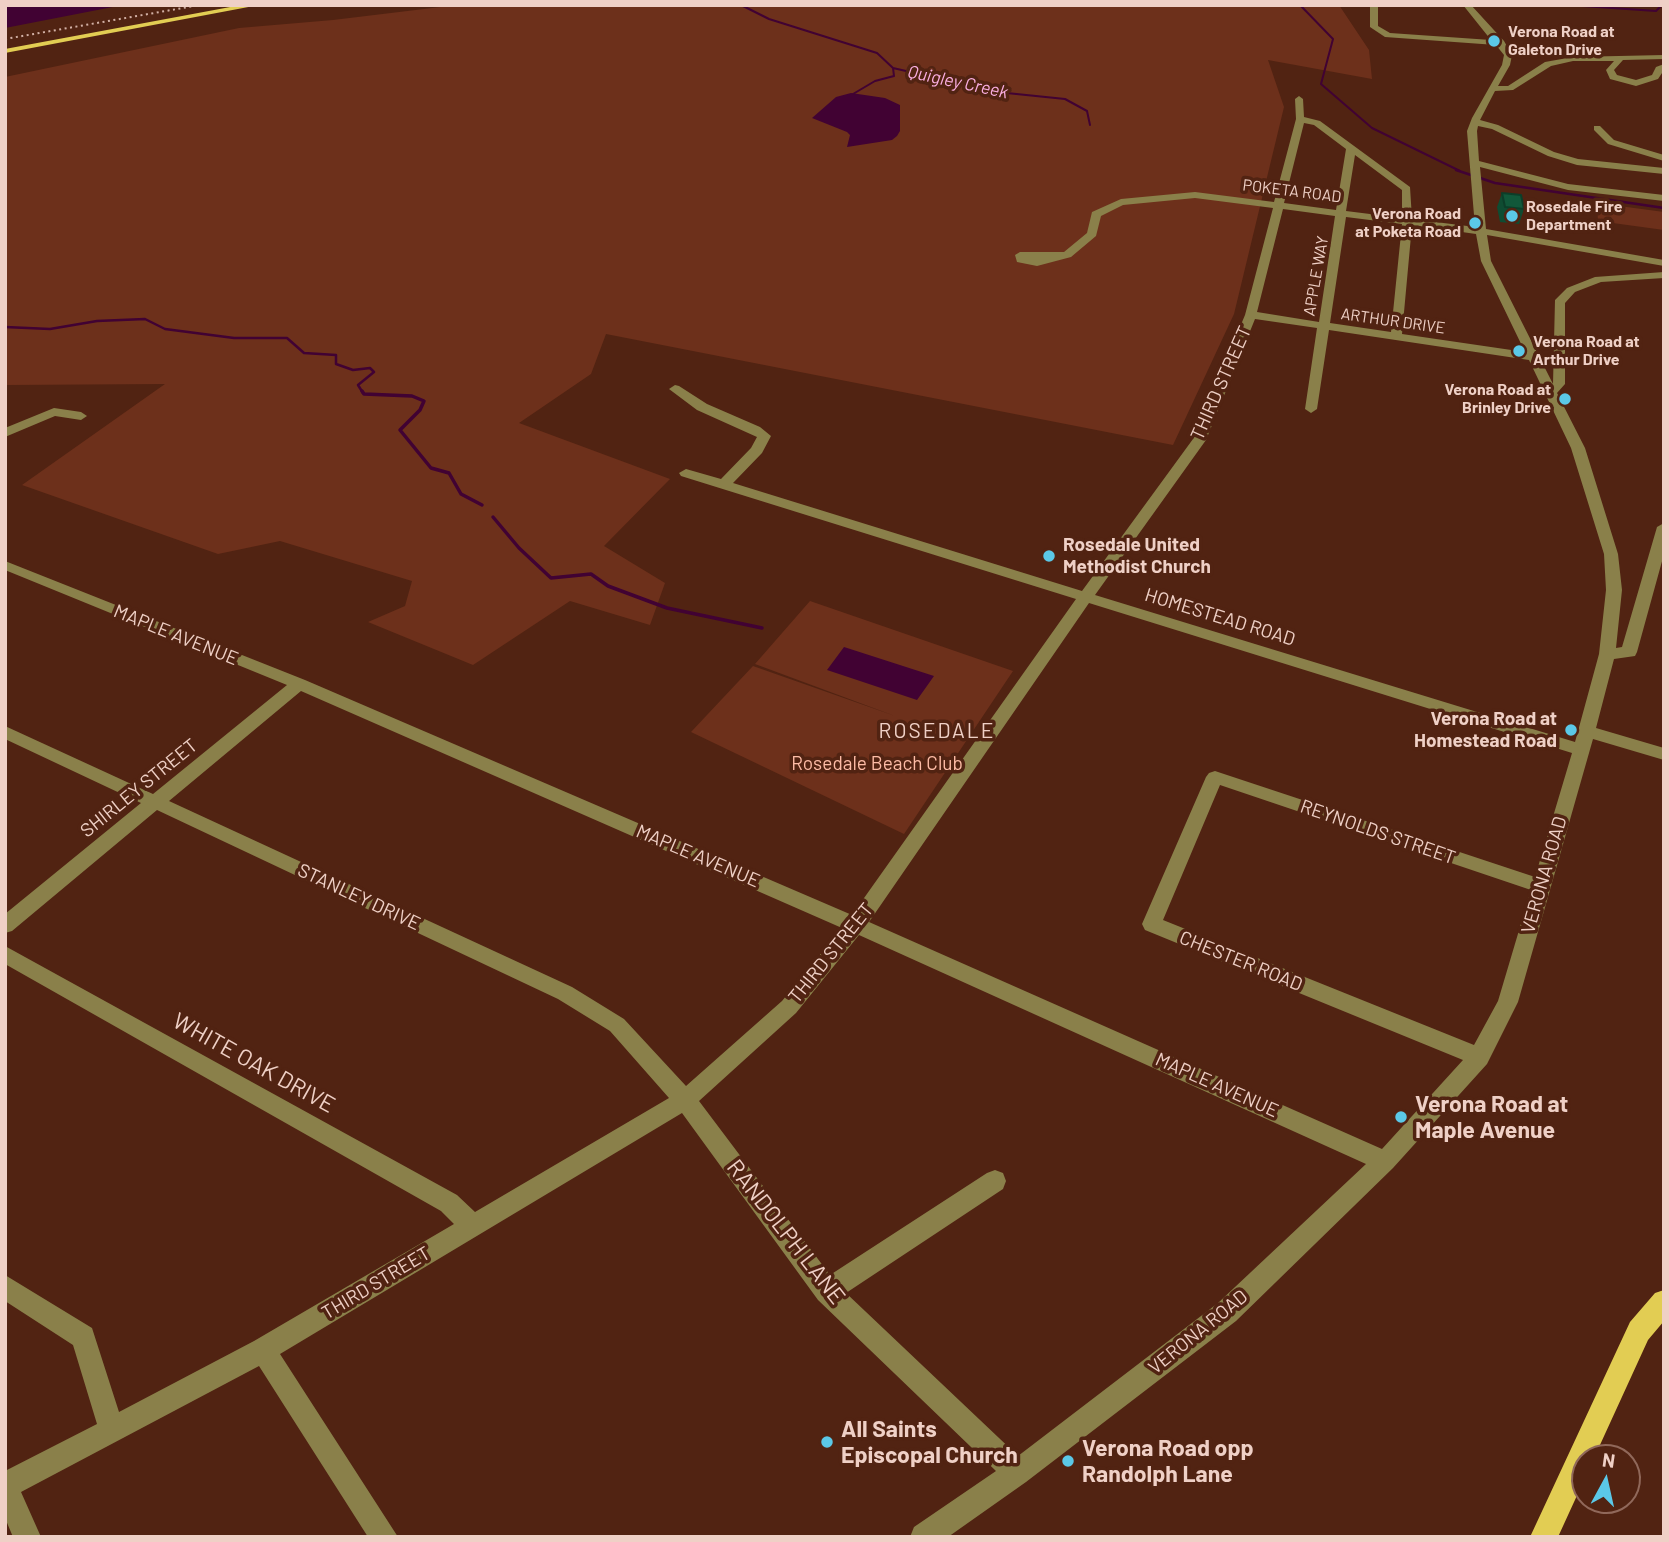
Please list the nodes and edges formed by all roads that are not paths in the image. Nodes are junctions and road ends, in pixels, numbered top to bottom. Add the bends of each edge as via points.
1 (255, 5) edge
2 (1374, 5) edge
3 (1467, 5) edge
4 (1501, 43) junction
5 (5, 51) edge
6 (1622, 56) junction
7 (1664, 57) edge
8 (1664, 66) edge
9 (1492, 89) junction
10 (1299, 99) dead end
11 (1300, 119) junction
12 (1475, 122) junction
13 (1597, 128) dead end
14 (1645, 140) dead end
15 (1664, 147) edge
16 (1352, 148) junction
17 (1664, 158) edge
18 (1664, 172) edge
19 (1477, 175) junction
20 (1664, 198) edge
21 (1279, 205) junction
22 (1343, 213) junction
23 (1407, 222) junction
24 (1480, 231) junction
25 (1067, 256) dead end
26 (1664, 263) edge
27 (1664, 275) edge
28 (1251, 315) junction
29 (1323, 327) junction
30 (1396, 338) junction
31 (1532, 356) junction
32 (675, 389) dead end
33 (1551, 393) junction
34 (1311, 409) dead end
35 (81, 416) dead end
36 (5, 433) edge
37 (686, 473) dead end
38 (723, 485) junction
39 (1664, 527) edge
40 (5, 565) edge
41 (1087, 596) junction
42 (1607, 654) junction
43 (299, 684) junction
44 (5, 732) edge
45 (1584, 740) junction
46 (1664, 754) edge
47 (1215, 777) joint
48 (154, 802) junction
49 (1541, 886) junction
50 (5, 925) edge
51 (856, 925) junction
52 (5, 954) edge
53 (1479, 1057) junction
54 (685, 1100) junction
55 (1385, 1161) junction
56 (995, 1181) dead end
57 (473, 1226) junction
58 (5, 1286) edge
59 (827, 1291) junction
60 (1664, 1302) edge
61 (263, 1350) junction
62 (111, 1429) junction
63 (1017, 1473) junction
64 (5, 1486) edge
65 (27, 1537) edge
66 (384, 1537) edge
67 (924, 1537) edge
68 (1544, 1537) edge

1 - 5 main road
2 - 4 street via 1374,27 1388,35
3 - 4 street
4 - 9 street, VERONA ROAD via 1508,55
6 - 7 street
6 - 8 street via 1610,70 1613,78 1625,82 1656,77
6 - 9 street via 1554,62 1510,88
9 - 12 street, VERONA ROAD
10 - 11 street, THIRD STREET
11 - 16 street via 1317,122
11 - 21 street, THIRD STREET
12 - 18 street via 1577,162
12 - 19 street, VERONA ROAD
13 - 17 street via 1611,142
14 - 15 street
16 - 22 street, APPLE WAY
16 - 23 street via 1407,189
19 - 20 street
19 - 24 street, VERONA ROAD
21 - 22 street, POKETA ROAD
21 - 25 street, POKETA ROAD via 1195,195 1121,202 1096,214 1092,233
21 - 28 street, THIRD STREET
22 - 23 street, POKETA ROAD
22 - 29 street, APPLE WAY
23 - 24 street, POKETA ROAD
23 - 30 street
24 - 26 street, POKETA ROAD
24 - 31 street, VERONA ROAD via 1486,261
27 - 33 street via 1599,279 1571,290 1559,302 1559,384
28 - 29 street, ARTHUR DRIVE
28 - 41 street, THIRD STREET via 1199,440
29 - 30 street, ARTHUR DRIVE
29 - 34 street, APPLE WAY
30 - 31 street, ARTHUR DRIVE
31 - 33 street, VERONA ROAD
32 - 38 street via 764,436 757,450
33 - 42 street, VERONA ROAD via 1578,448 1611,554 1615,590
35 - 36 street via 54,412
37 - 38 street, HOMESTEAD ROAD
38 - 41 street, HOMESTEAD ROAD
39 - 42 street via 1629,652
40 - 43 street, MAPLE AVENUE
41 - 45 street, HOMESTEAD ROAD
41 - 51 street, THIRD STREET
42 - 45 street, VERONA ROAD
43 - 48 street, SHIRLEY STREET
43 - 51 street, MAPLE AVENUE
44 - 48 street, STANLEY DRIVE
45 - 46 street, HOMESTEAD ROAD
45 - 49 street, VERONA ROAD
47 - 49 street, REYNOLDS STREET
47 - 53 street, CHESTER ROAD via 1152,924
48 - 50 street, SHIRLEY STREET
48 - 54 street, STANLEY DRIVE via 565,993 617,1025
49 - 53 street, VERONA ROAD via 1508,1002
51 - 54 street, THIRD STREET via 789,1007
51 - 55 street, MAPLE AVENUE
52 - 57 street, WHITE OAK DRIVE via 449,1203
53 - 55 street, VERONA ROAD
54 - 57 street, THIRD STREET
54 - 59 street, RANDOLPH LANE
55 - 63 street, VERONA ROAD via 1227,1312
56 - 59 street
57 - 61 street, THIRD STREET
58 - 62 street via 83,1337
59 - 63 street, RANDOLPH LANE
60 - 68 main road via 1639,1331
61 - 62 street, THIRD STREET
61 - 66 street
62 - 64 street, THIRD STREET
63 - 67 street, VERONA ROAD
64 - 65 street

